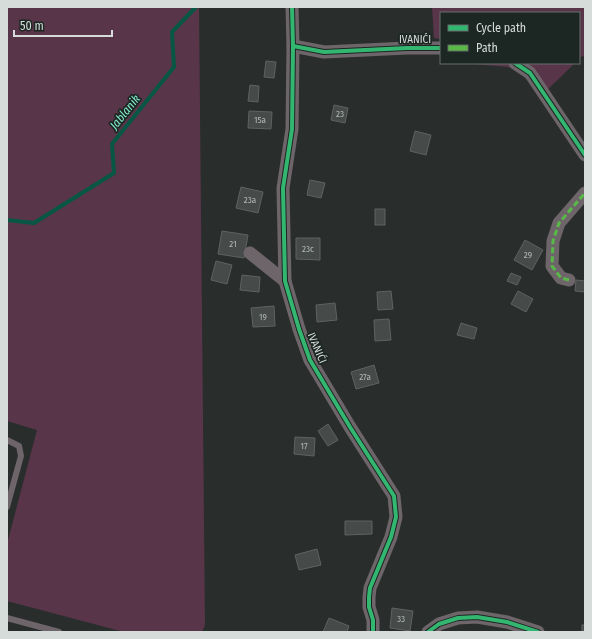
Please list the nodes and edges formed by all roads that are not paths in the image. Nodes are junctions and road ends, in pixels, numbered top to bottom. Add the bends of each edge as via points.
1 (292, 7) edge
2 (293, 46) junction
3 (440, 48) edge
4 (516, 64) edge
5 (585, 155) edge
6 (585, 193) edge
7 (250, 253) dead end
8 (569, 280) dead end
9 (285, 281) junction
10 (7, 440) edge
11 (7, 508) edge
12 (7, 618) edge
13 (60, 632) edge
14 (373, 632) edge
15 (428, 632) edge
16 (538, 632) edge

1 - 2 street, IVANIĆI
2 - 3 street, IVANIĆI via 324,52
2 - 9 street, IVANIĆI via 292,129 283,188
4 - 5 street via 530,74
6 - 8 street via 559,223 553,241 552,266 561,278
7 - 9 street
9 - 14 street, IVANIĆI via 310,360 394,496 396,517 391,537 370,588 369,607
10 - 11 lane via 19,446 21,456
12 - 13 lane
15 - 16 street via 438,624 458,618 477,617 507,622

